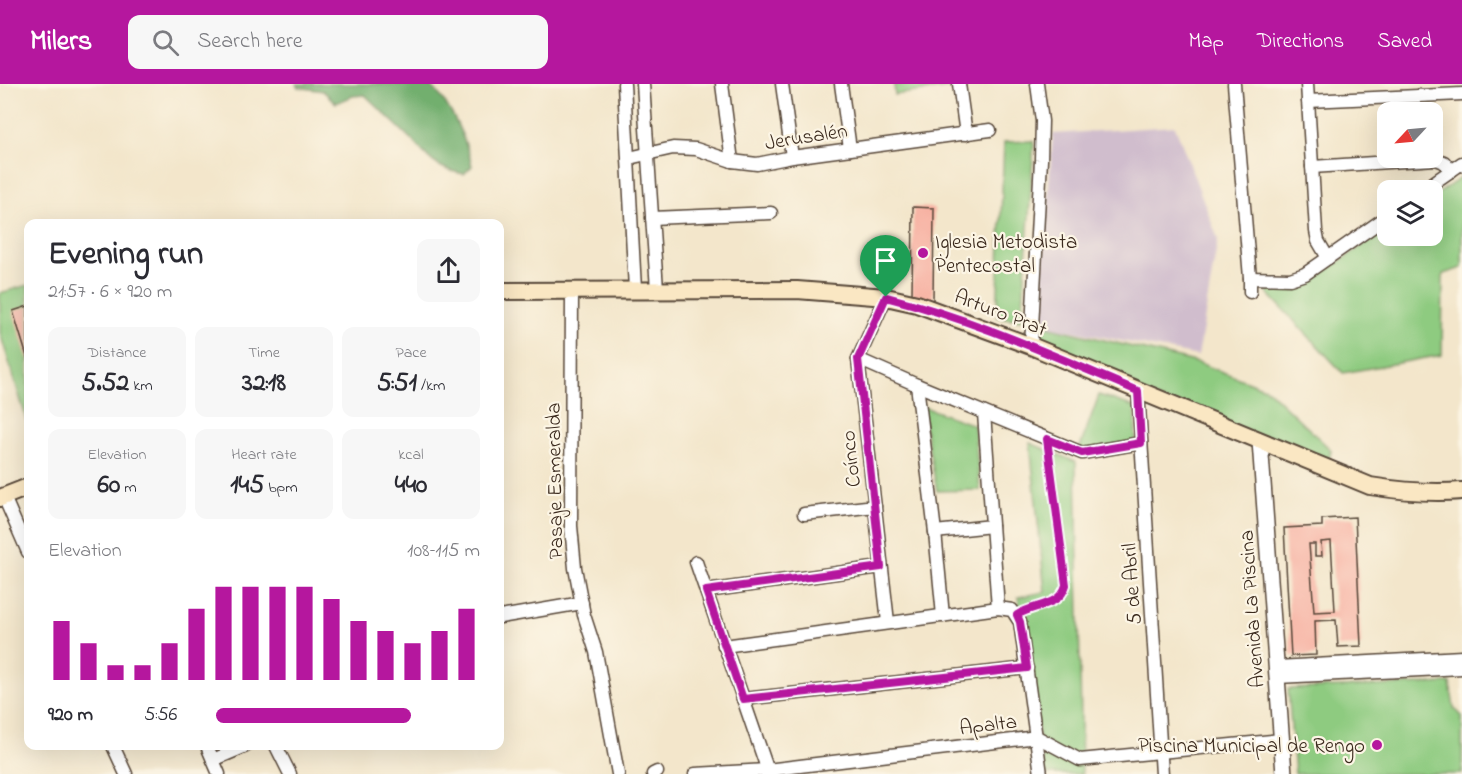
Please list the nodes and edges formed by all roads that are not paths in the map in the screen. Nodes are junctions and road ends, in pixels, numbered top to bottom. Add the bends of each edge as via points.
1 (624, 84) edge
2 (643, 84) edge
3 (722, 84) edge
4 (782, 84) edge
5 (841, 84) edge
6 (959, 84) edge
7 (1037, 84) edge
8 (1234, 84) edge
9 (1307, 84) edge
10 (1462, 94) edge
11 (1308, 101) junction
12 (990, 130) dead end
13 (966, 134) junction
14 (850, 149) junction
15 (648, 152) junction
16 (792, 157) junction
17 (629, 158) junction
18 (732, 161) junction
19 (1462, 163) edge
20 (1312, 167) junction
21 (1451, 171) junction
22 (1438, 180) edge
23 (771, 213) dead end
24 (652, 218) junction
25 (1377, 224) edge
26 (1328, 258) junction
27 (1250, 278) junction
28 (635, 289) junction
29 (657, 289) junction
30 (572, 290) junction
31 (504, 291) edge
32 (1250, 292) dead end
33 (886, 297) junction
34 (1031, 346) junction
35 (858, 359) junction
36 (917, 385) junction
37 (1138, 391) junction
38 (984, 413) junction
39 (1047, 439) junction
40 (1260, 441) junction
41 (1141, 443) junction
42 (24, 489) edge
43 (1462, 491) edge
44 (2, 497) edge
45 (875, 506) junction
46 (804, 514) dead end
47 (992, 526) junction
48 (935, 532) junction
49 (24, 544) edge
50 (696, 562) dead end
51 (881, 567) junction
52 (706, 591) junction
53 (582, 603) junction
54 (998, 608) junction
55 (504, 616) edge
56 (943, 616) junction
57 (1018, 619) junction
58 (888, 622) junction
59 (724, 646) junction
60 (1462, 657) edge
61 (1027, 668) junction
62 (1462, 668) edge
63 (1277, 672) junction
64 (743, 699) junction
65 (1037, 737) junction
66 (1281, 740) junction
67 (115, 750) edge
68 (209, 750) edge
69 (237, 750) edge
70 (278, 750) edge
71 (1161, 752) junction
72 (213, 760) junction
73 (768, 772) edge
74 (745, 773) edge
75 (126, 774) edge
76 (219, 774) edge
77 (290, 774) edge
78 (618, 774) edge
79 (695, 774) edge
80 (1041, 774) edge
81 (1162, 774) edge
82 (1284, 774) edge

1 - 17 street
2 - 15 street
3 - 18 street
4 - 16 street
5 - 14 street
6 - 13 street
7 - 34 street via 1042,121
8 - 27 street
9 - 11 street
10 - 11 street
11 - 20 street
12 - 13 street, Jerusalén
13 - 14 street, Jerusalén
14 - 16 street, Jerusalén
15 - 17 street, Jerusalén
15 - 18 street, Jerusalén via 696,150
15 - 24 street
16 - 18 street, Jerusalén via 757,164
17 - 28 street
19 - 21 street
20 - 21 street via 1436,159
20 - 26 street via 1316,231
21 - 22 street
23 - 24 street
24 - 29 street
25 - 26 street
26 - 27 street via 1290,279
27 - 32 street
28 - 29 main road, Arturo Prat
28 - 30 main road, Arturo Prat
29 - 33 main road, Arturo Prat via 797,290
30 - 31 main road, Arturo Prat
30 - 53 street, Pasaje Esmeralda via 572,526
33 - 34 main road, Arturo Prat via 917,304
33 - 35 street
34 - 37 main road, Arturo Prat
35 - 36 street
35 - 45 street, Coínco
36 - 38 street
36 - 48 street
37 - 40 main road, Arturo Prat
37 - 41 street, 5 de Abril
38 - 39 street
38 - 47 street
39 - 41 street via 1082,453
39 - 57 lane via 1066,585 1064,594 1056,601 1026,609
40 - 43 main road, Arturo Prat via 1370,486 1402,492
40 - 63 street, Avenida La Piscina
41 - 71 street, 5 de Abril
42 - 44 main road
44 - 49 street
45 - 46 street
45 - 51 street, Coínco
47 - 48 street
47 - 54 street
48 - 56 street
50 - 52 street
51 - 52 street
51 - 58 street, Coínco
52 - 59 street
53 - 55 street
53 - 78 street, Pasaje Esmeralda via 596,652
54 - 56 street
54 - 57 street via 1012,610
56 - 58 street
57 - 61 street
58 - 59 street
59 - 64 street
60 - 63 street
61 - 64 street
61 - 65 street
62 - 63 street
63 - 66 street, Avenida La Piscina
64 - 73 street
65 - 71 street, Apalta via 1080,760
65 - 73 street, Apalta
65 - 80 street
66 - 71 street, Apalta
66 - 82 street, Avenida La Piscina
67 - 75 street
68 - 72 street
69 - 72 street
70 - 77 street
71 - 81 street, 5 de Abril
72 - 76 street
73 - 74 street, Apalta
74 - 79 street, Apalta

